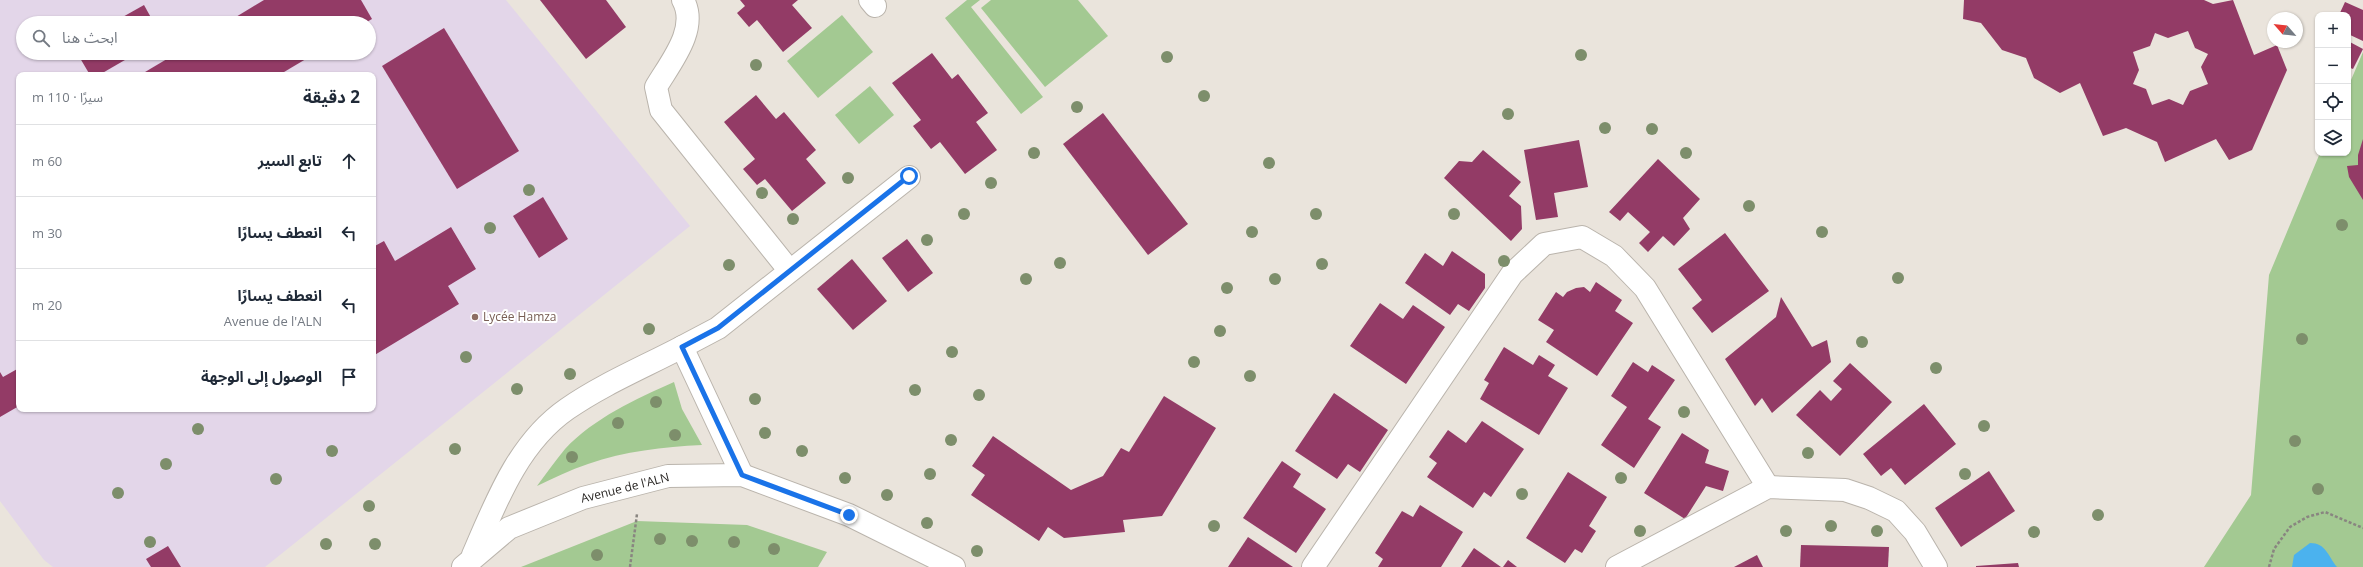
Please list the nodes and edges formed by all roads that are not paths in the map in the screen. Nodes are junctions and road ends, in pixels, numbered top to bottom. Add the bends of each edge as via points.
1 (684, 0) edge
2 (909, 176) dead end
3 (789, 270) junction
4 (682, 347) junction
5 (742, 475) junction
6 (1768, 487) junction
7 (468, 563) edge
8 (954, 567) edge
9 (1313, 567) edge
10 (1617, 567) edge
11 (1936, 567) edge

1 - 3 street via 687,7 686,36 656,86 661,110
2 - 3 street
3 - 4 street via 718,328
4 - 5 street
4 - 7 street via 566,410 538,436 499,493
5 - 7 street, Avenue de l'ALN via 668,476 583,498 509,528
5 - 8 street, Avenue de l'ALN via 849,515
6 - 9 street via 1645,288 1614,256 1582,237 1544,244 1512,274
6 - 10 street
6 - 11 street via 1845,490 1869,498 1896,511 1915,532

